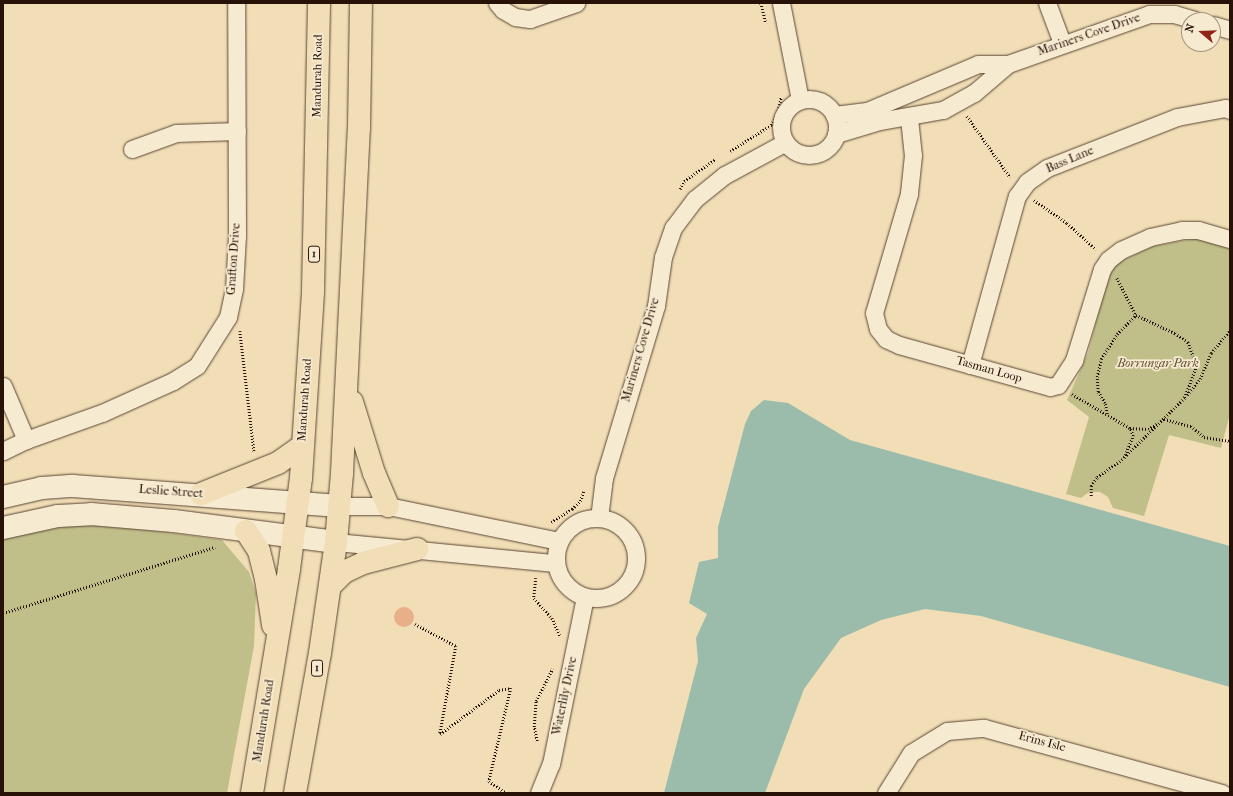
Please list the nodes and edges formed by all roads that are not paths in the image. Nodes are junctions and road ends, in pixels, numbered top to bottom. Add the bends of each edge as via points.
1 (236, 3) edge
2 (319, 3) edge
3 (361, 3) edge
4 (497, 3) edge
5 (576, 3) edge
6 (781, 3) edge
7 (1048, 3) edge
8 (1181, 16) edge
9 (1062, 43) junction
10 (1008, 64) junction
11 (800, 100) junction
12 (1230, 110) edge
13 (834, 116) junction
14 (909, 118) junction
15 (237, 131) junction
16 (836, 134) junction
17 (784, 143) junction
18 (132, 149) dead end
19 (1230, 239) edge
20 (970, 365) junction
21 (3, 386) edge
22 (347, 386) junction
23 (26, 440) junction
24 (302, 446) junction
25 (3, 451) edge
26 (201, 494) junction
27 (3, 497) edge
28 (298, 505) junction
29 (339, 506) junction
30 (388, 506) junction
31 (599, 518) junction
32 (3, 528) edge
33 (246, 531) junction
34 (294, 536) junction
35 (559, 541) junction
36 (336, 542) junction
37 (417, 549) junction
38 (555, 563) junction
39 (330, 586) junction
40 (585, 598) junction
41 (276, 646) junction
42 (252, 793) edge
43 (295, 793) edge
44 (538, 793) edge
45 (886, 793) edge
46 (1222, 793) edge

1 - 15 street, Grafton Drive
2 - 24 highway, Mandurah Road / 1 via 313,291
3 - 22 highway, 1 via 359,129
4 - 5 street via 515,17 530,19
6 - 11 street
7 - 9 street
8 - 9 street, Mariners Cove Drive via 1149,14
9 - 10 street, Mariners Cove Drive
10 - 13 street, Mariners Cove Drive via 978,64 889,104 867,111
10 - 14 street, Mariners Cove Drive via 974,93 957,103 943,110
11 - 13 street via 815,100 825,104
11 - 17 street via 788,108 782,119
12 - 20 street, Bass Lane via 1225,108 1177,117 1047,168 1027,182 1017,196
13 - 16 street
14 - 16 street, Mariners Cove Drive via 873,122
14 - 20 street, Tasman Loop via 913,155 909,194 874,313 878,329 886,339 899,346
15 - 18 street via 176,134
15 - 23 street, Grafton Drive via 234,288 228,317 216,339 197,366 173,381 102,413
16 - 17 street via 826,149 810,155 797,153
17 - 31 street, Mariners Cove Drive via 725,175 695,199 674,228 663,257 656,306 604,478
19 - 20 street, Tasman Loop via 1198,230 1182,230 1150,237 1121,250 1108,260 1102,269 1074,360 1058,385 1050,387
21 - 23 street
22 - 29 highway, 1
22 - 30 highway via 374,473
23 - 25 street, Grafton Drive
24 - 26 highway via 278,463
24 - 28 highway, Mandurah Road / 1
26 - 27 street, Leslie Street via 73,486 42,488
26 - 28 street, Leslie Street
28 - 29 street, Leslie Street
28 - 34 highway, Mandurah Road / 1
29 - 30 street
29 - 36 highway, 1
30 - 35 street
31 - 35 street via 583,520
31 - 40 street via 615,522 628,533 635,548 636,565 630,581 617,593 602,599
32 - 33 street via 51,517 90,514
33 - 34 street
33 - 41 highway via 259,552 266,579
34 - 36 street
34 - 41 highway, Mandurah Road / 1
35 - 38 street
36 - 37 street
36 - 39 highway, 1
37 - 38 street
37 - 39 highway via 363,562 344,572
38 - 40 street via 569,589
39 - 43 highway, 1
40 - 44 street, Waterlily Drive via 551,764
41 - 42 highway, Mandurah Road / 1
45 - 46 street, Erins Isle via 911,753 947,731 984,728

